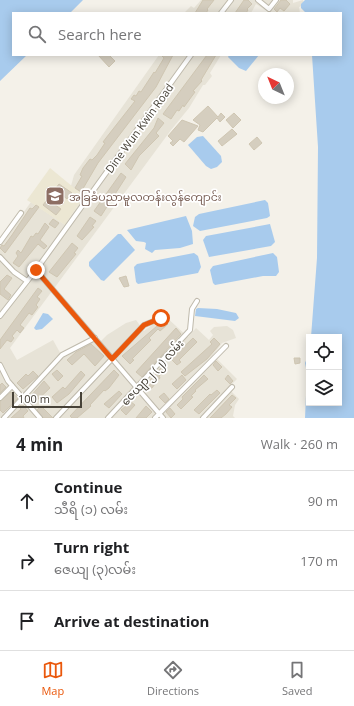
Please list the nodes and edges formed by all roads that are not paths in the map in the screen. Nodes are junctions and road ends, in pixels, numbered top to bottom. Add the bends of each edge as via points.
1 (231, 0) edge
2 (258, 0) edge
3 (276, 0) edge
4 (222, 12) edge
5 (190, 56) edge
6 (21, 212) dead end
7 (0, 242) edge
8 (0, 257) edge
9 (36, 270) junction
10 (27, 281) junction
11 (197, 301) dead end
12 (0, 316) edge
13 (161, 318) dead end
14 (95, 338) junction
15 (226, 346) dead end
16 (112, 359) junction
17 (0, 364) edge
18 (12, 386) junction
19 (137, 387) junction
20 (232, 387) dead end
21 (0, 398) edge
22 (23, 399) junction
23 (160, 414) junction
24 (4, 418) edge
25 (40, 418) edge
26 (56, 418) edge
27 (108, 418) edge
28 (155, 418) edge
29 (163, 418) edge
30 (203, 418) edge

1 - 4 street
2 - 3 street via 268,9
5 - 9 street, Dine Wun Kwin Road
6 - 7 street
8 - 10 street
9 - 10 street, Dine Wun Kwin Road
9 - 14 street
10 - 12 street, Dine Wun Kwin Road
11 - 19 street, ဇေယျာ၂ (၂) လမ်း via 192,309 190,330
13 - 16 street via 144,325
14 - 16 street
14 - 22 street via 62,355
15 - 23 street
16 - 19 street
16 - 26 street
17 - 18 street
18 - 21 street
18 - 22 street
19 - 23 street
19 - 27 street, ဇေယျာ၂ (၂) လမ်း
20 - 30 street
22 - 24 street
22 - 25 street
23 - 28 street
23 - 29 street

